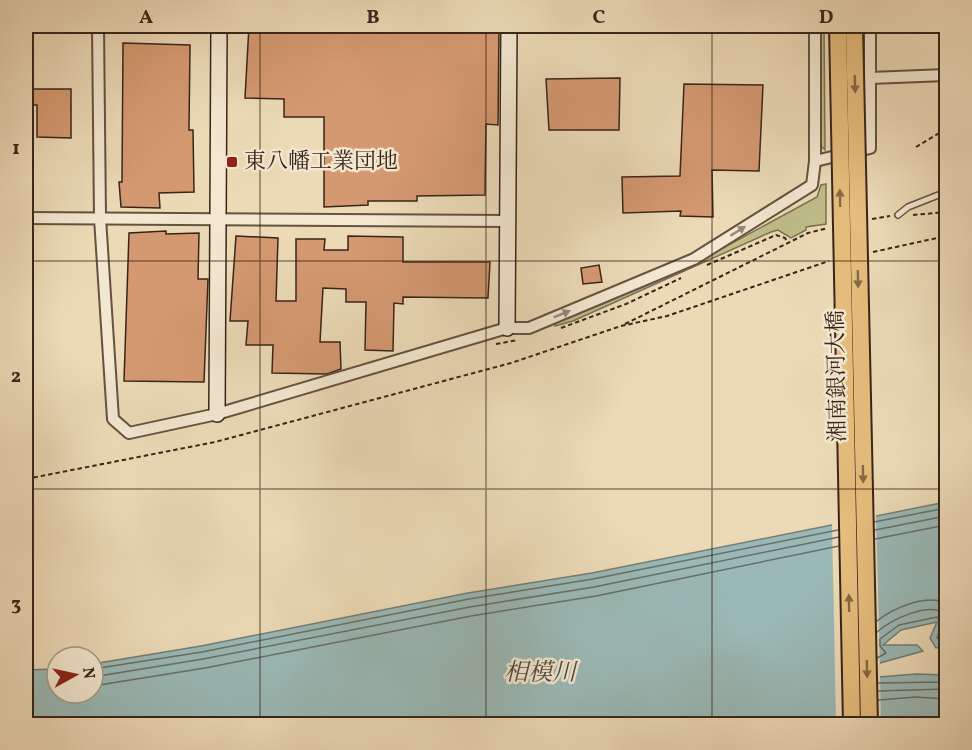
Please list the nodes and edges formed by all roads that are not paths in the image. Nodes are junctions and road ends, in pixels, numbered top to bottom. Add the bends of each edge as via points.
1 (98, 26) edge
2 (219, 26) edge
3 (509, 26) edge
4 (815, 26) edge
5 (838, 26) edge
6 (854, 26) edge
7 (870, 26) edge
8 (946, 75) edge
9 (870, 78) junction
10 (815, 161) junction
11 (946, 192) edge
12 (898, 215) dead end
13 (26, 218) edge
14 (100, 218) junction
15 (218, 219) junction
16 (509, 221) junction
17 (507, 328) junction
18 (217, 414) junction
19 (852, 724) edge
20 (868, 724) edge

1 - 14 street
2 - 15 street
3 - 16 street
4 - 10 street
19 -> 5 main road, 湘南銀河大橋, bridge
6 -> 20 main road, 湘南銀河大橋, bridge
7 - 9 street
8 - 9 street
9 - 10 street via 870,148
17 -> 10 street via 529,328 694,260 812,185
11 - 12 lane
13 - 14 street
14 - 15 street
14 - 18 street via 113,419 129,434
15 - 16 street
15 - 18 street
16 - 17 street
17 - 18 street

